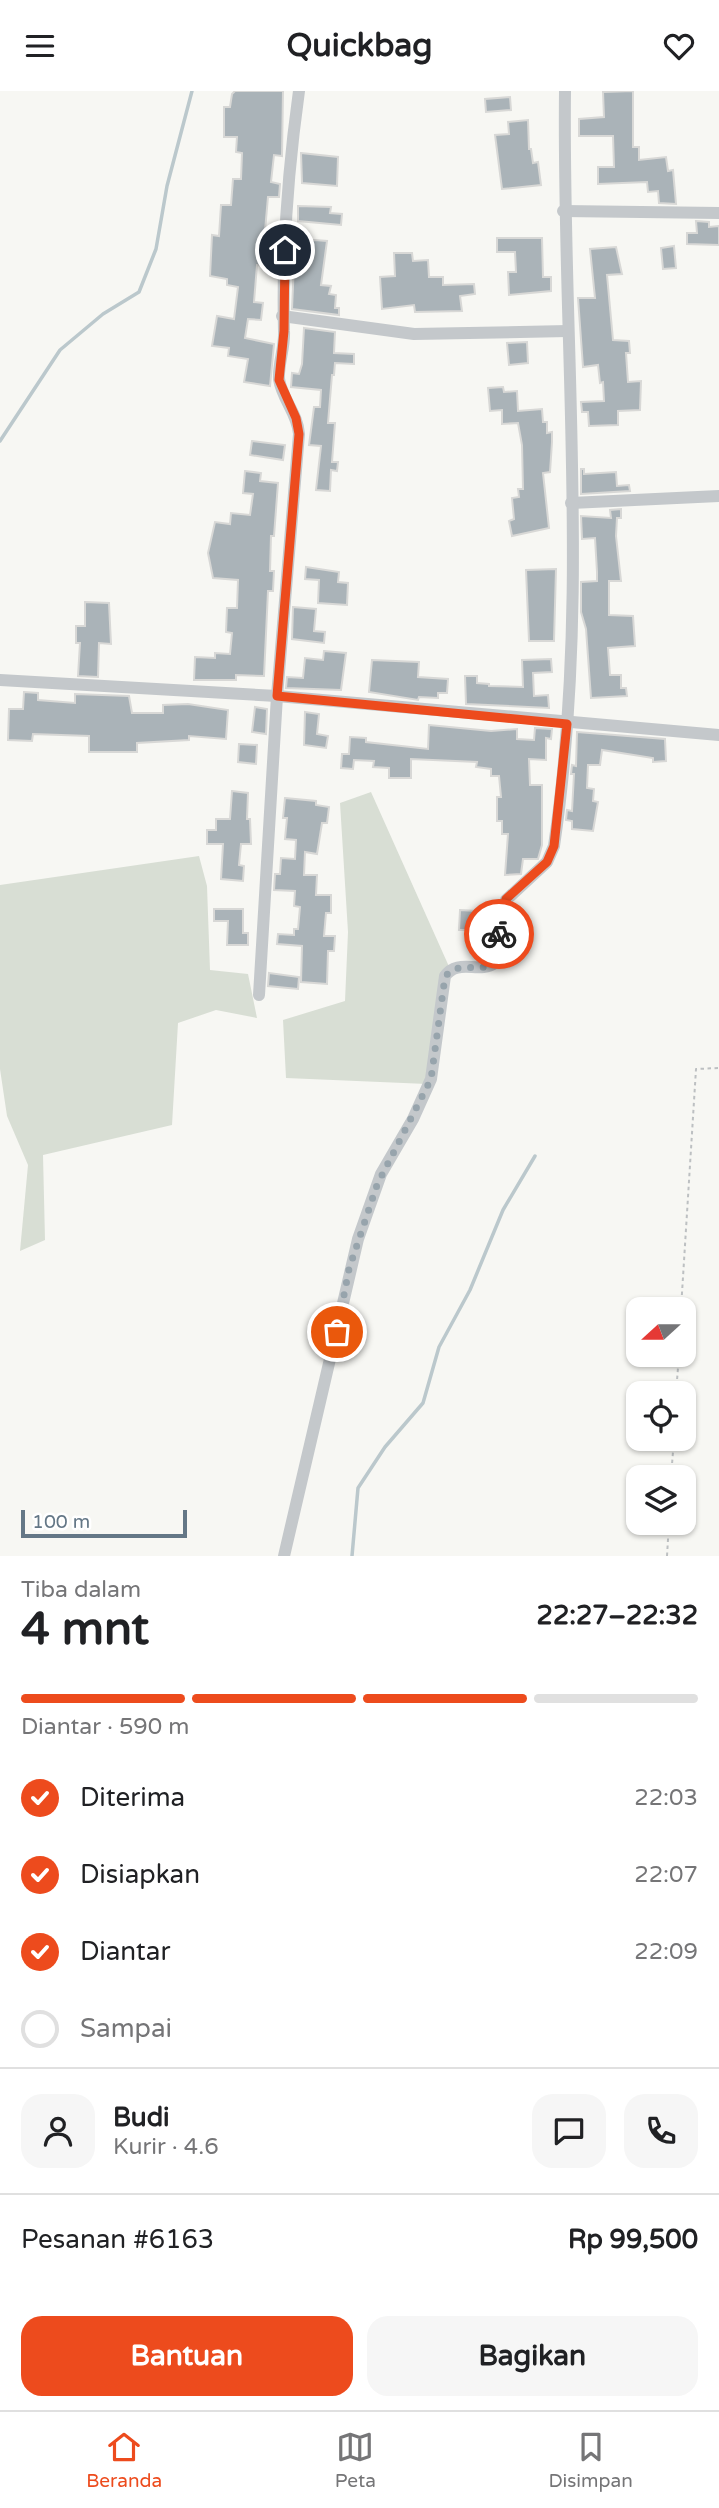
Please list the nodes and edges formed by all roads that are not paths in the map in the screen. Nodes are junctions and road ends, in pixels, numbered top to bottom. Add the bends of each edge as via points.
1 (299, 91) edge
2 (565, 91) edge
3 (564, 211) junction
4 (719, 213) edge
5 (282, 316) junction
6 (568, 331) junction
7 (719, 496) edge
8 (571, 503) junction
9 (0, 680) edge
10 (277, 696) junction
11 (567, 724) junction
12 (719, 735) edge
13 (259, 995) dead end
14 (284, 1556) edge

1 - 5 street
2 - 3 street
3 - 4 street
3 - 6 street
5 - 6 street via 414,334
5 - 10 street via 279,380 299,434
6 - 8 street
7 - 8 street
8 - 11 street via 573,648
9 - 10 street
10 - 11 street
10 - 13 street
11 - 12 street
11 - 14 street via 552,854 506,899 495,963 458,967 445,977 431,1079 381,1174 358,1239

